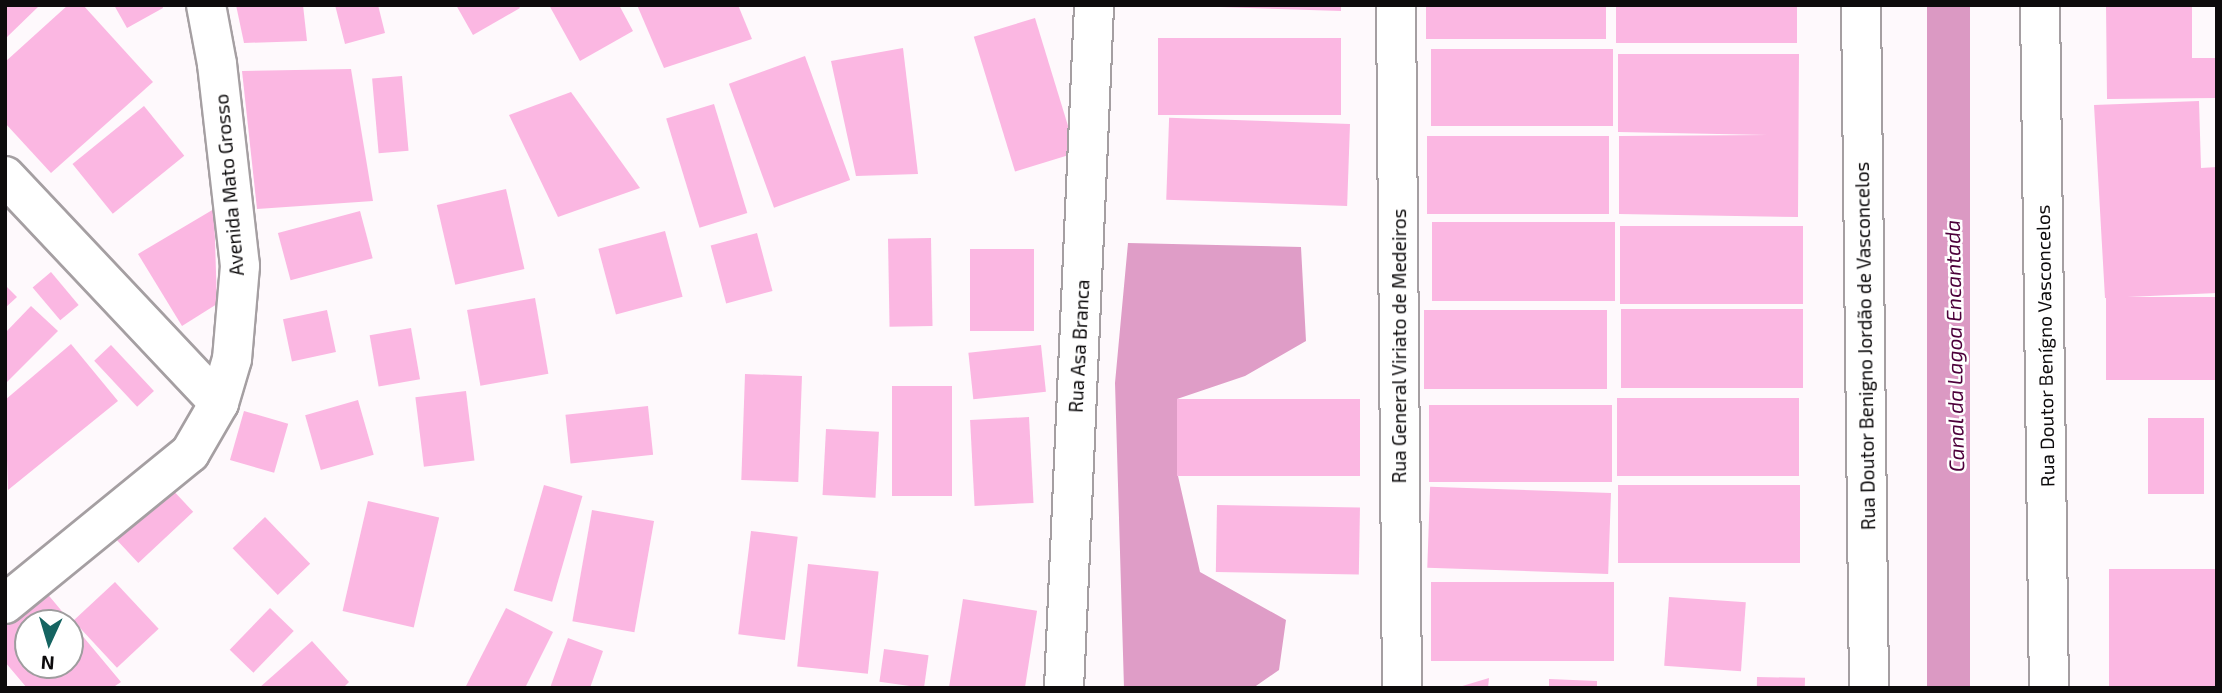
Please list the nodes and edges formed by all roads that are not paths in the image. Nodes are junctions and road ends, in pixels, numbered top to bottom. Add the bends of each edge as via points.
1 (206, 5) edge
2 (1094, 5) edge
3 (1396, 5) edge
4 (1861, 5) edge
5 (2040, 5) edge
6 (5, 176) edge
7 (219, 403) junction
8 (5, 604) edge
9 (1065, 688) edge
10 (1402, 688) edge
11 (1869, 688) edge
12 (2049, 688) edge

1 - 7 main road, Avenida Mato Grosso via 240,266 235,336
2 - 9 main road, Rua Asa Branca
3 - 10 main road, Rua General Viriato de Medeiros
4 - 11 main road, Rua Doutor Benigno Jordão de Vasconcelos
5 - 12 main road, Rua Doutor Benígno Vasconcelos
6 - 7 main road
7 - 8 main road, Avenida Mato Grosso via 190,453

